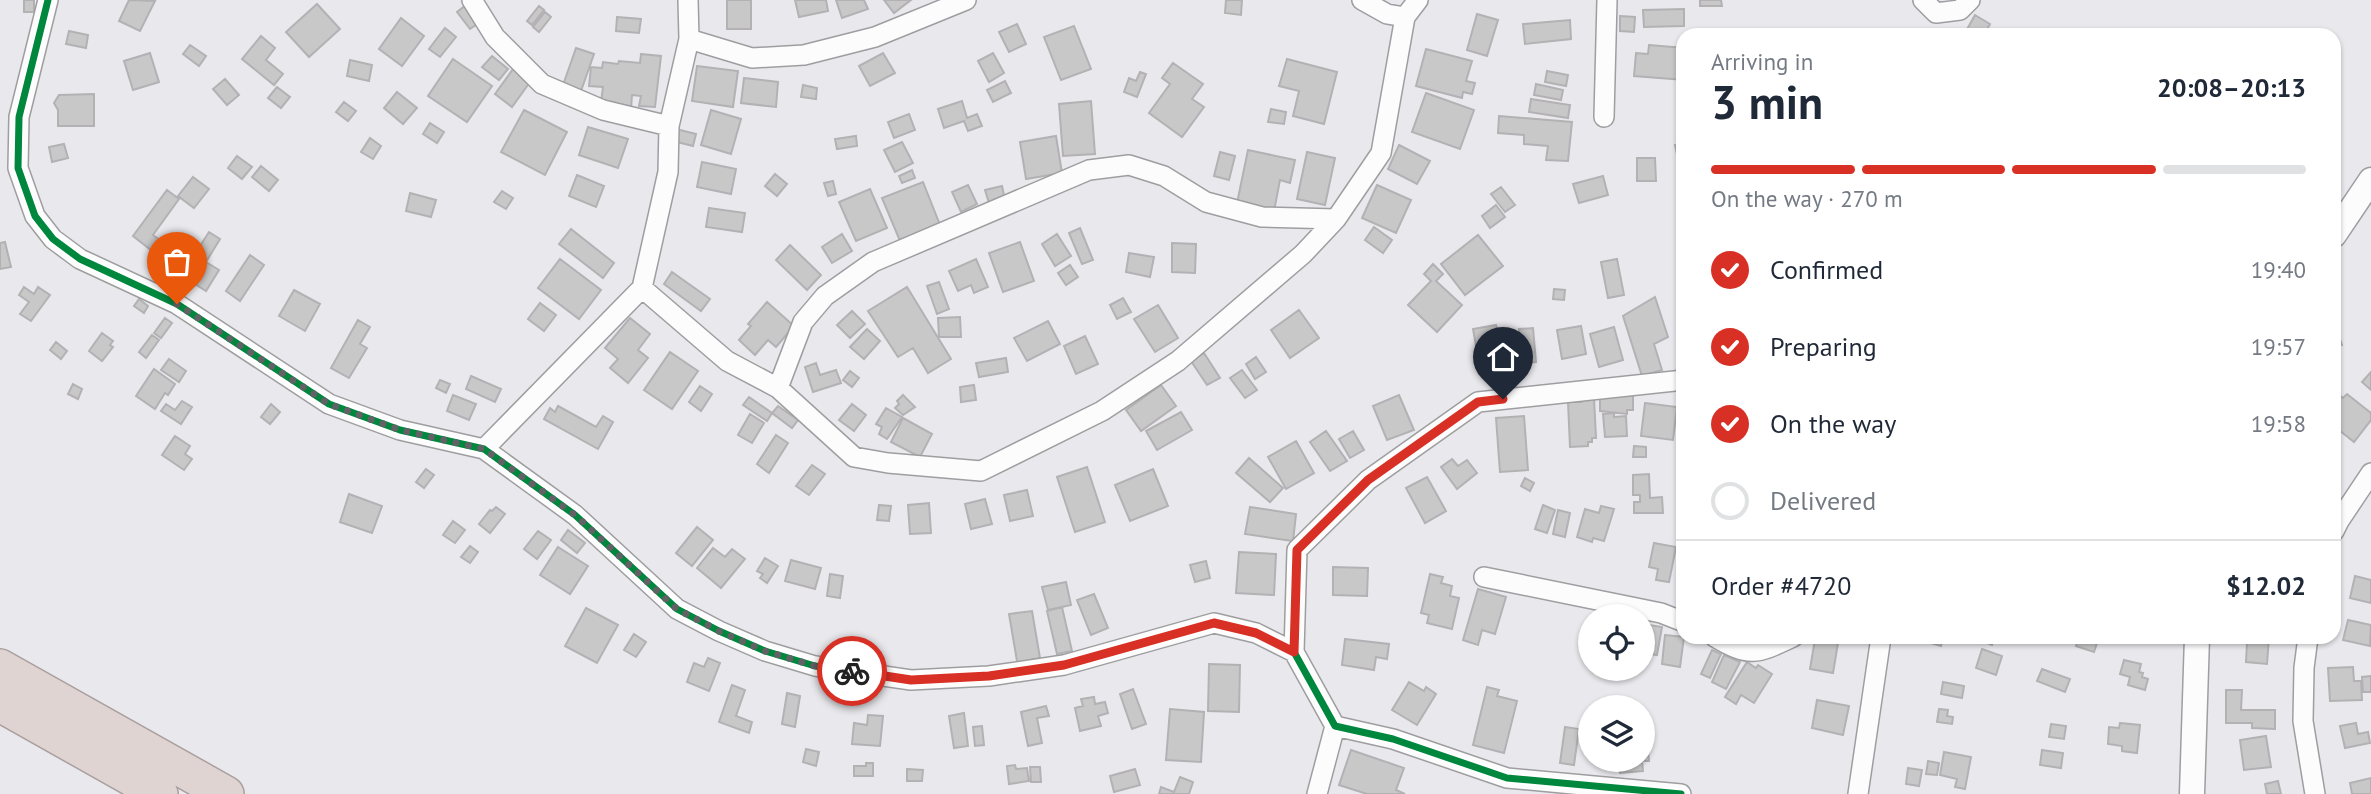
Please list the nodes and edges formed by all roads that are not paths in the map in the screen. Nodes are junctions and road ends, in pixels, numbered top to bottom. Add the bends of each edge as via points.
1 (48, 0) edge
2 (472, 0) edge
3 (688, 0) edge
4 (966, 0) edge
5 (1362, 0) edge
6 (1418, 0) edge
7 (1607, 0) edge
8 (1923, 0) edge
9 (1970, 0) edge
10 (1405, 17) junction
11 (689, 39) junction
12 (1604, 117) dead end
13 (668, 126) junction
14 (2371, 180) edge
15 (1336, 219) junction
16 (2341, 225) edge
17 (642, 288) junction
18 (1676, 381) edge
19 (778, 388) junction
20 (484, 449) junction
21 (2371, 473) edge
22 (2341, 518) edge
23 (1484, 577) dead end
24 (1676, 619) edge
25 (1727, 644) edge
26 (1779, 644) edge
27 (1879, 644) edge
28 (2197, 644) edge
29 (2307, 644) edge
30 (1294, 652) junction
31 (0, 667) edge
32 (0, 704) edge
33 (1335, 726) junction
34 (1505, 786) edge
35 (160, 794) edge
36 (226, 794) edge
37 (1317, 794) edge
38 (1681, 794) edge
39 (1858, 794) edge
40 (2192, 794) edge
41 (2315, 794) edge

1 - 20 street via 19,117 18,168 35,216 54,239 80,259 177,304 329,404 400,430
2 - 13 street via 495,37 542,84 603,110
3 - 11 street
4 - 11 street via 875,37 804,55 752,58
5 - 10 street via 1387,14
6 - 10 street
7 - 12 street
8 - 9 street via 1936,13 1960,10
10 - 15 street via 1381,153
11 - 13 street
13 - 17 street via 668,172
14 - 16 street
15 - 19 street via 1262,218 1206,202 1164,176 1129,165 1089,170 873,262 825,296 803,322
15 - 19 street via 1303,254 1178,361 1102,411 981,471 854,457
17 - 19 street via 727,361
17 - 20 street
18 - 30 street via 1478,402 1368,480 1297,550
20 - 30 street via 575,515 677,609 765,651 815,666 911,680 989,676 1064,665 1214,623 1256,633
21 - 22 street
23 - 24 street
25 - 26 street via 1762,652
27 - 39 street
28 - 40 street
29 - 41 street via 2303,721
30 - 33 street
31 - 36 highway
32 - 35 highway
33 - 34 street via 1394,739
33 - 37 street
34 - 38 street via 1630,788

